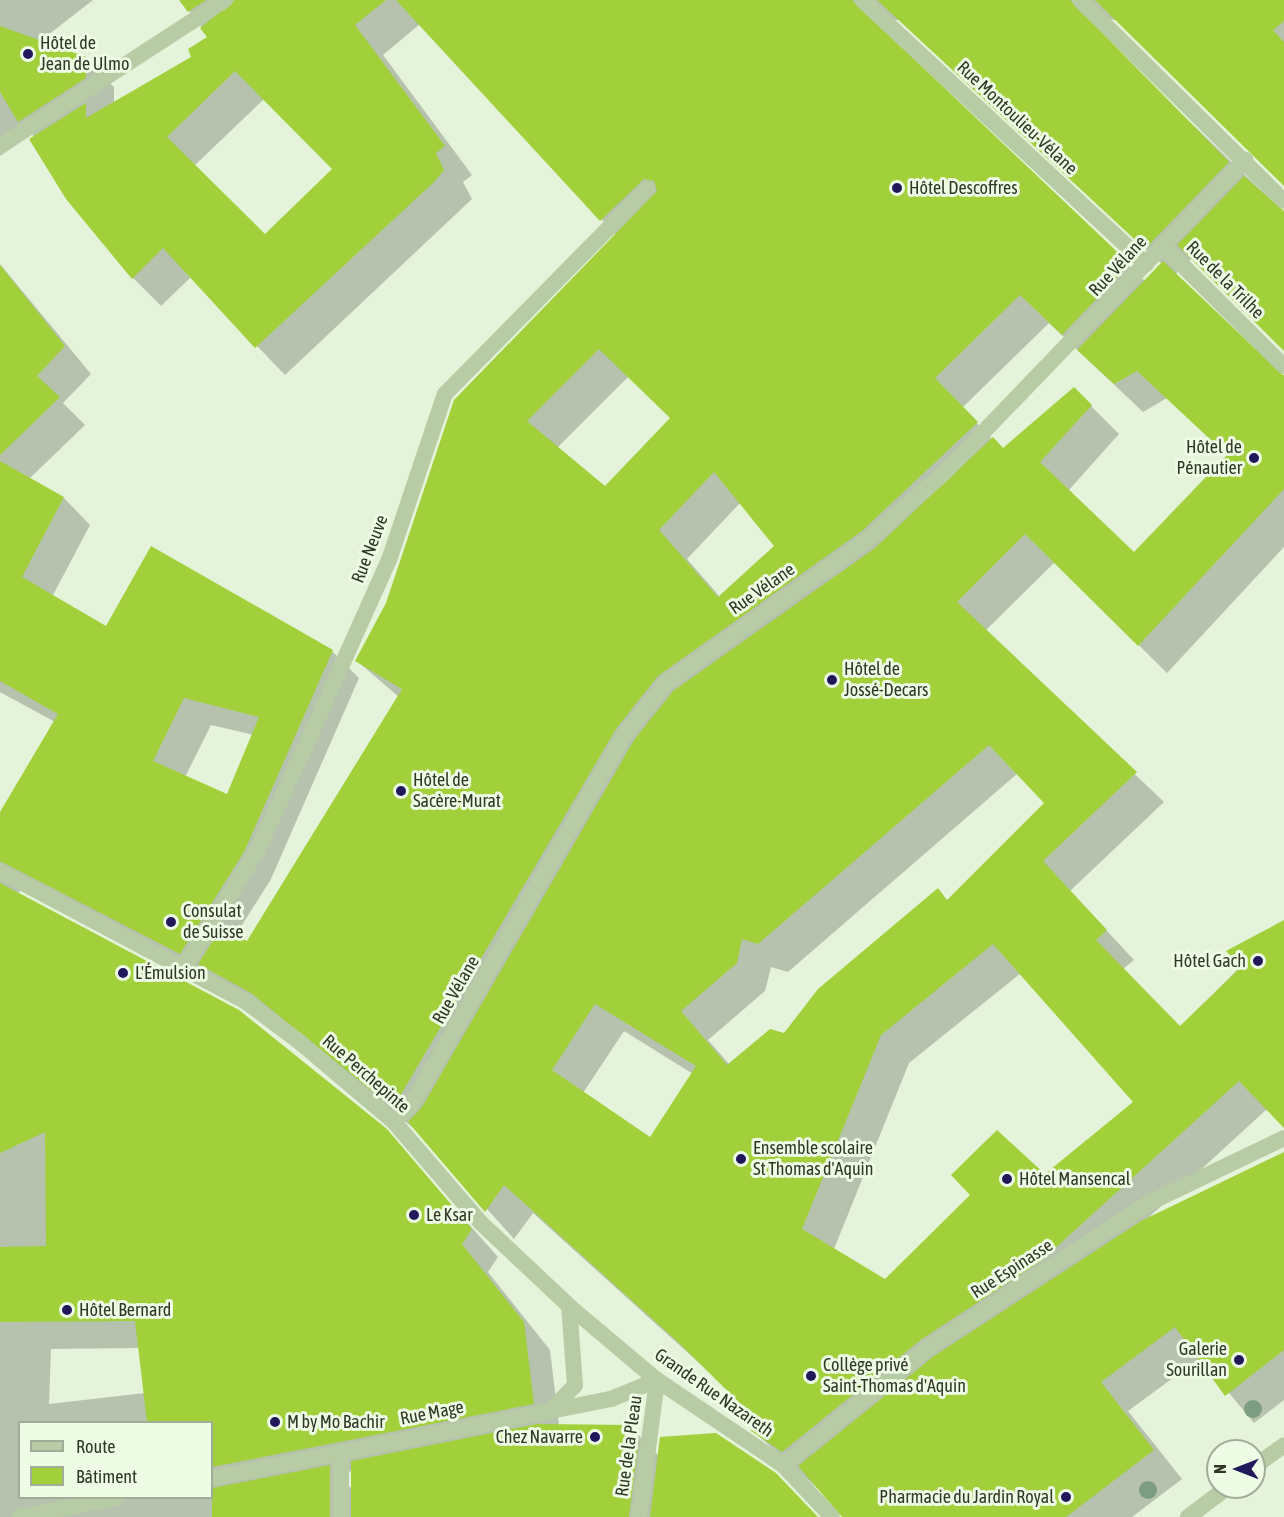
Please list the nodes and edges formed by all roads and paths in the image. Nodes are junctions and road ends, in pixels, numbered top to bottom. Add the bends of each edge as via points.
1 (225, 0) edge
2 (862, 0) edge
3 (1080, 0) edge
4 (0, 146) edge
5 (1245, 160) junction
6 (647, 189) dead end
7 (1284, 201) edge
8 (1163, 246) junction
9 (1146, 264) junction
10 (1284, 366) edge
11 (0, 871) edge
12 (184, 967) junction
13 (394, 1122) junction
14 (1284, 1138) edge
15 (569, 1306) junction
16 (657, 1380) junction
17 (554, 1407) junction
18 (1284, 1445) edge
19 (341, 1452) junction
20 (1266, 1458) edge
21 (783, 1465) junction
22 (213, 1478) edge
23 (106, 1499) edge
24 (1212, 1499) edge
25 (20, 1517) edge
26 (341, 1517) edge
27 (639, 1517) edge
28 (832, 1517) edge
29 (1188, 1517) edge

1 - 4 street
2 - 9 street, Rue Montoulieu-Vélane
3 - 5 street
5 - 7 street
5 - 8 street, Rue Vélane
6 - 12 street, Rue Neuve via 445,394 389,560 306,745 257,851
8 - 9 street, Rue Vélane
8 - 10 street, Rue de la Trilhe
9 - 13 street, Rue Vélane via 982,435 869,539 666,683 625,734 413,1102
11 - 12 street, Rue Perchepinte
12 - 13 street, Rue Perchepinte via 245,1001
13 - 15 street, Rue Perchepinte via 480,1222
14 - 21 street, Rue Espinasse via 1149,1203 1011,1293 928,1348
15 - 16 street, Grande Rue Nazareth
15 - 17 street via 575,1385
16 - 17 street, Rue Mage via 635,1394
16 - 21 street, Grande Rue Nazareth
16 - 27 street, Rue de la Pleau
17 - 19 street, Rue Mage
18 - 20 street
19 - 22 street, Rue Mage
19 - 26 street
21 - 28 street, Grande Rue Nazareth
23 - 25 street
24 - 29 street

